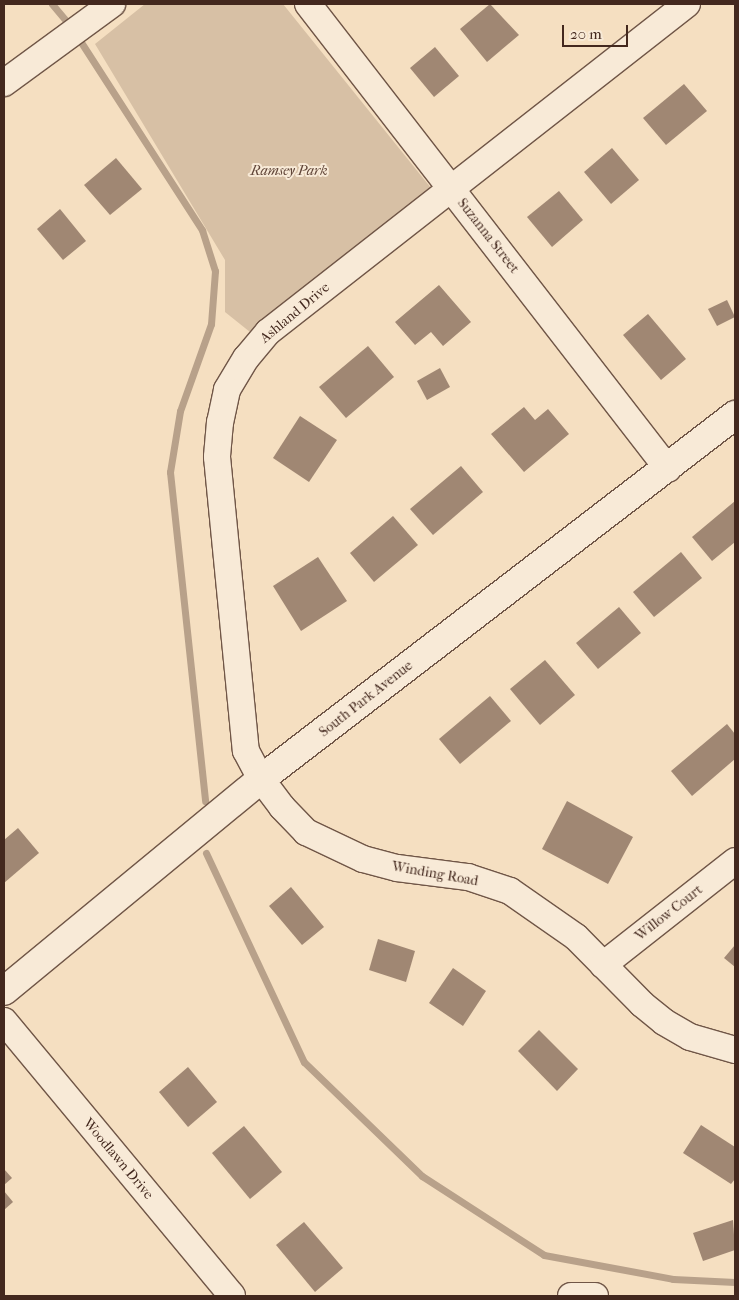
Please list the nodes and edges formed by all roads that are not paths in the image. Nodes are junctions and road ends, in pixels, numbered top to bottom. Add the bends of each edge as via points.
1 (112, 4) edge
2 (308, 4) edge
3 (687, 4) edge
4 (4, 82) edge
5 (452, 190) junction
6 (735, 415) edge
7 (668, 468) junction
8 (261, 780) junction
9 (735, 861) edge
10 (603, 965) junction
11 (4, 991) edge
12 (4, 1021) edge
13 (735, 1050) edge
14 (232, 1296) edge
15 (571, 1296) edge
16 (595, 1296) edge

1 - 4 street
2 - 5 street, Suzanna Street
3 - 5 street, Ashland Drive
5 - 7 street, Suzanna Street
5 - 8 street, Ashland Drive via 268,332 246,358 228,390 220,422 217,457 246,751
6 - 7 street, South Park Avenue
7 - 8 street, South Park Avenue
8 - 10 street, Winding Road via 306,832 334,848 397,868 468,877 510,892 576,937
8 - 11 street, South Park Avenue
9 - 10 street, Willow Court
10 - 13 street, Winding Road via 664,1022 690,1037
12 - 14 street, Woodlawn Drive
15 - 16 street

